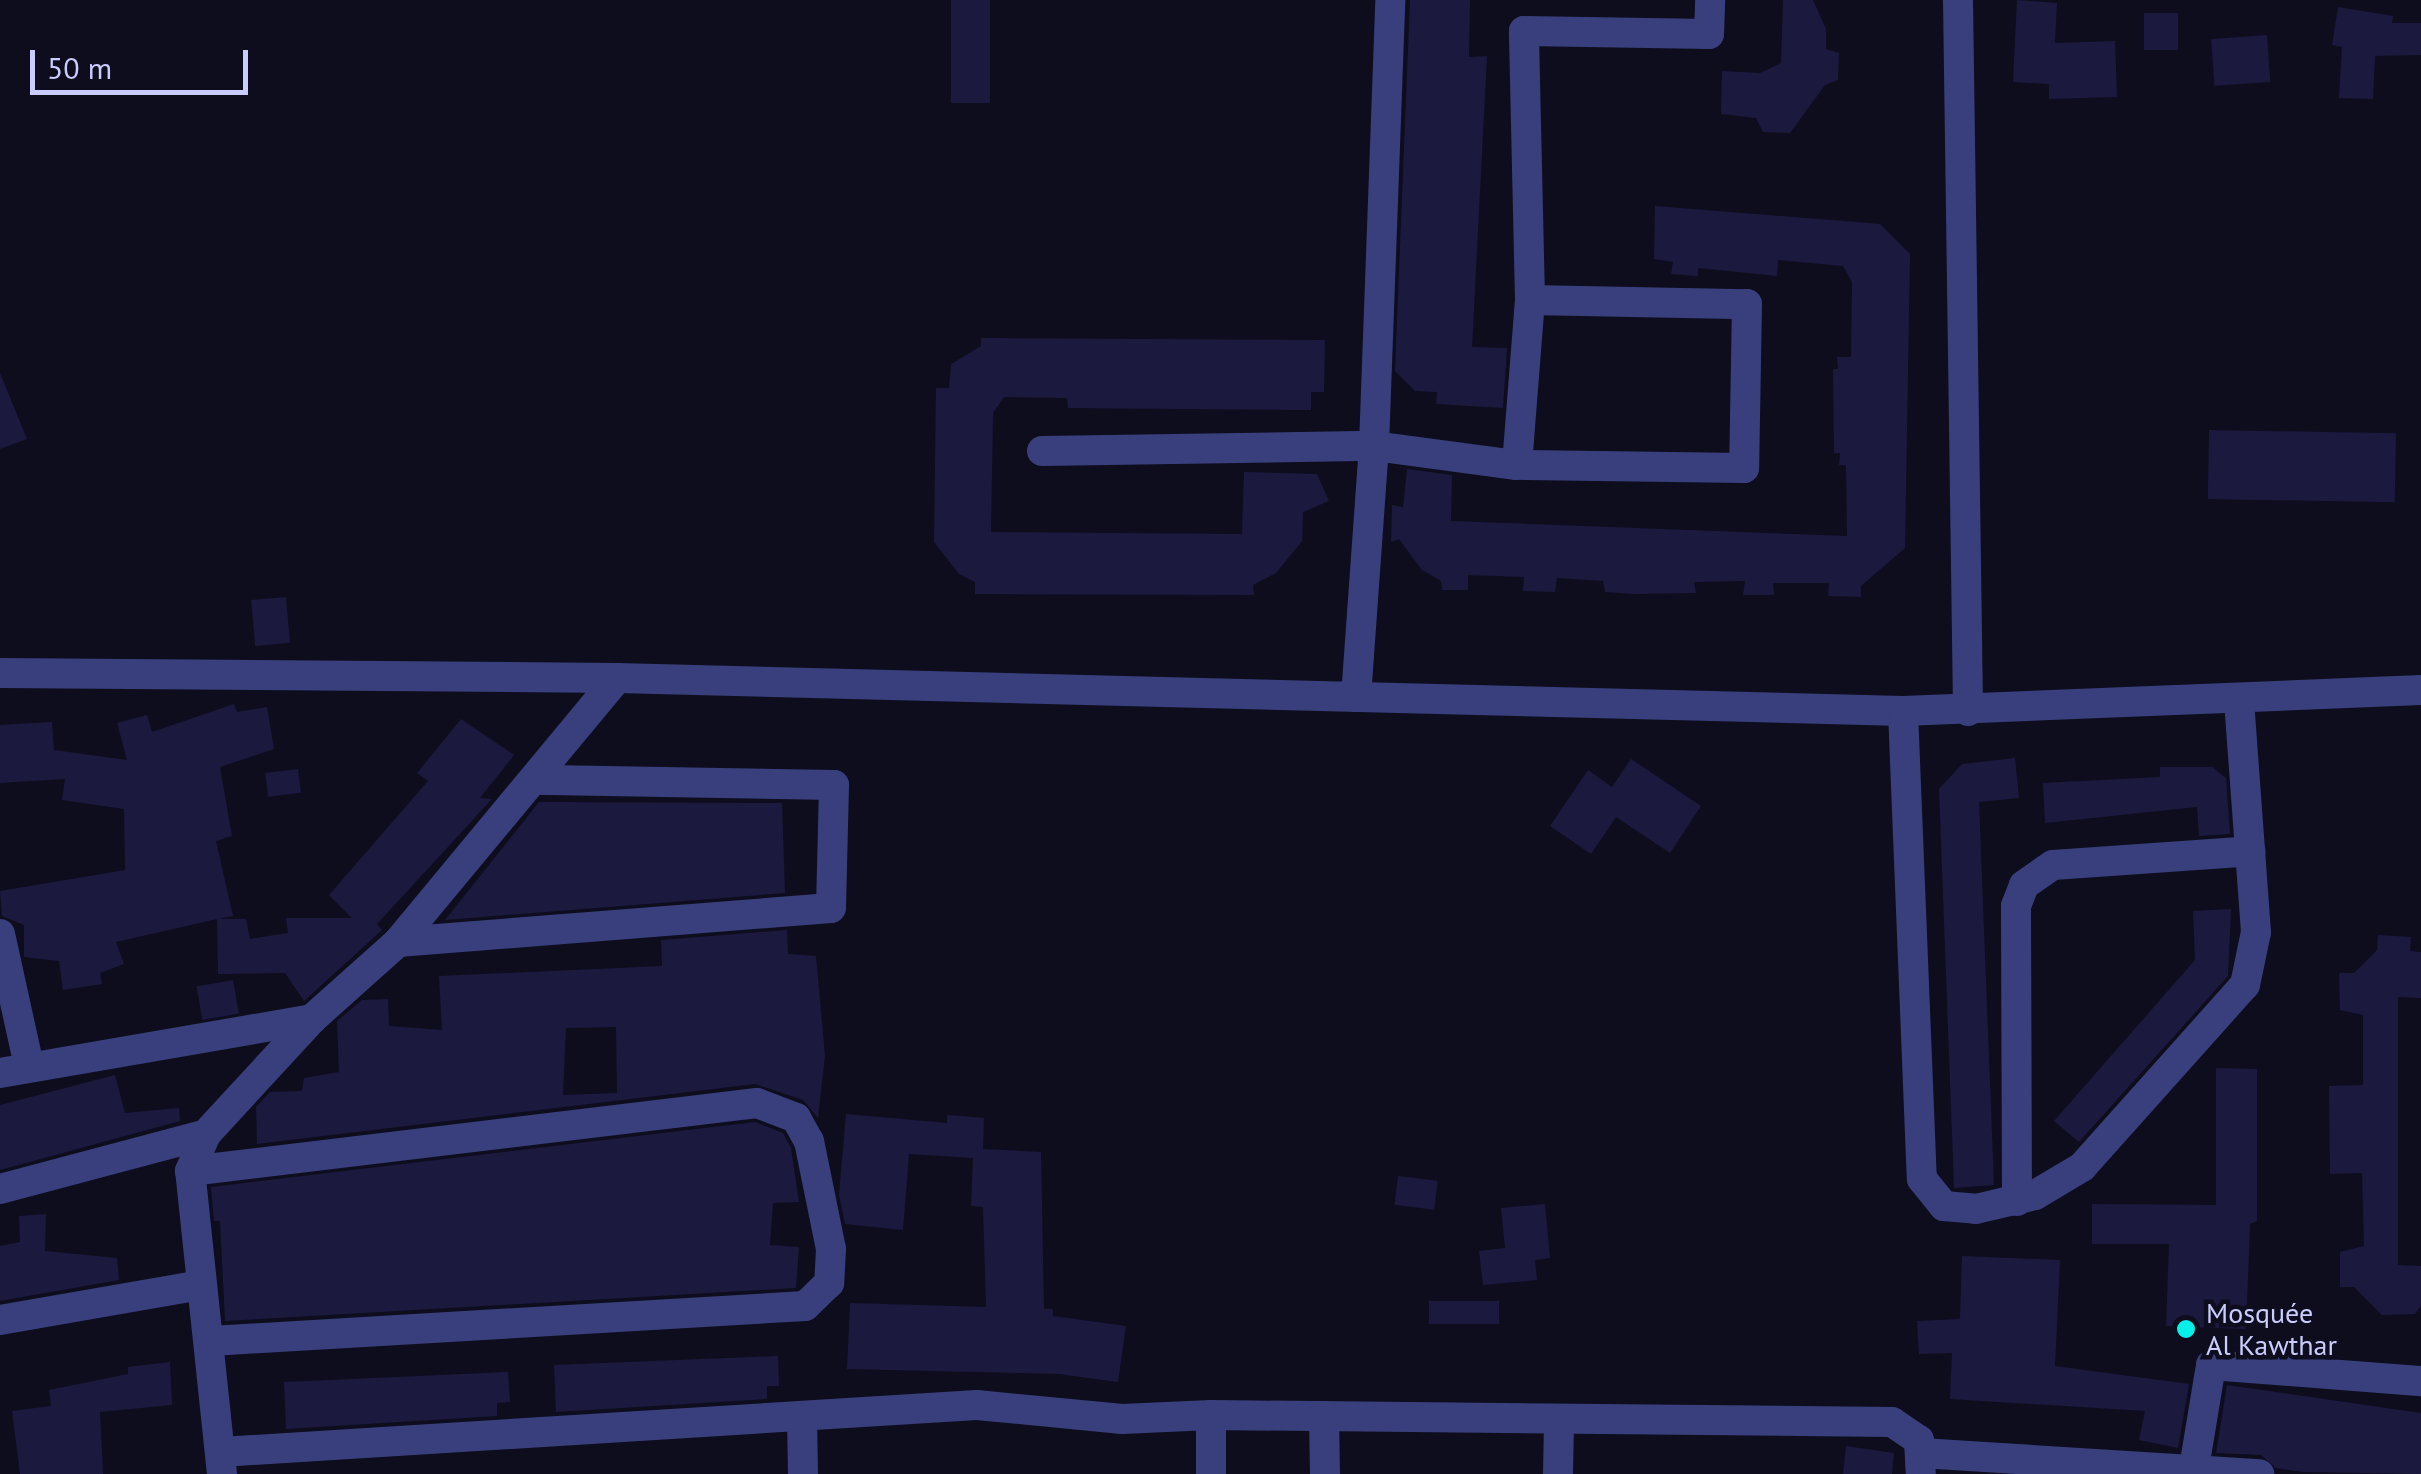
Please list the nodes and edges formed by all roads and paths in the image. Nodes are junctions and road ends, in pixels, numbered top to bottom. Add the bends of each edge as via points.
1 (1390, 0) edge
2 (1710, 0) edge
3 (1958, 0) edge
4 (1530, 300) junction
5 (1374, 446) junction
6 (1042, 451) dead end
7 (1518, 465) junction
8 (0, 673) edge
9 (616, 678) junction
10 (2421, 690) edge
11 (1356, 697) junction
12 (2239, 698) junction
13 (1903, 711) junction
14 (1968, 711) junction
15 (534, 780) junction
16 (2251, 850) junction
17 (398, 942) junction
18 (2, 947) edge
19 (312, 1020) junction
20 (15, 1069) edge
21 (206, 1134) junction
22 (190, 1171) junction
23 (0, 1189) edge
24 (2017, 1201) junction
25 (201, 1285) junction
26 (0, 1320) edge
27 (212, 1341) junction
28 (2421, 1381) edge
29 (1211, 1415) junction
30 (802, 1416) junction
31 (1324, 1416) junction
32 (1559, 1420) junction
33 (221, 1463) edge
34 (1921, 1464) edge
35 (2194, 1468) junction
36 (803, 1474) edge
37 (1211, 1474) edge
38 (1325, 1474) edge
39 (1558, 1474) edge
40 (2258, 1474) edge

1 - 5 street
2 - 4 street via 1709,34 1524,31
3 - 14 street
4 - 7 street
4 - 7 street via 1747,304 1744,468
5 - 6 street
5 - 7 street
5 - 11 street
8 - 9 street
9 - 11 street
9 - 15 street
10 - 12 street
11 - 13 street
12 - 14 street
12 - 16 street
13 - 14 street
13 - 24 street via 1922,1179 1944,1206
15 - 17 street
15 - 17 street via 834,785 831,908
16 - 24 street via 2256,949 2235,1000 2106,1147 2056,1185
16 - 24 street via 2053,865 2024,885 2016,906
17 - 19 street
18 - 20 street
19 - 20 street
19 - 21 street
21 - 22 street
21 - 23 street
22 - 25 street
22 - 27 street via 757,1103 796,1118 809,1141 832,1249 828,1283 805,1306
25 - 26 street
25 - 27 street
27 - 33 street
28 - 35 street via 2210,1365
29 - 30 street via 1122,1419 977,1406
29 - 31 street
29 - 37 street
30 - 33 street
30 - 36 street
31 - 32 street
31 - 38 street
32 - 34 street via 1892,1422 1916,1434
32 - 39 street
34 - 35 street
35 - 40 street

